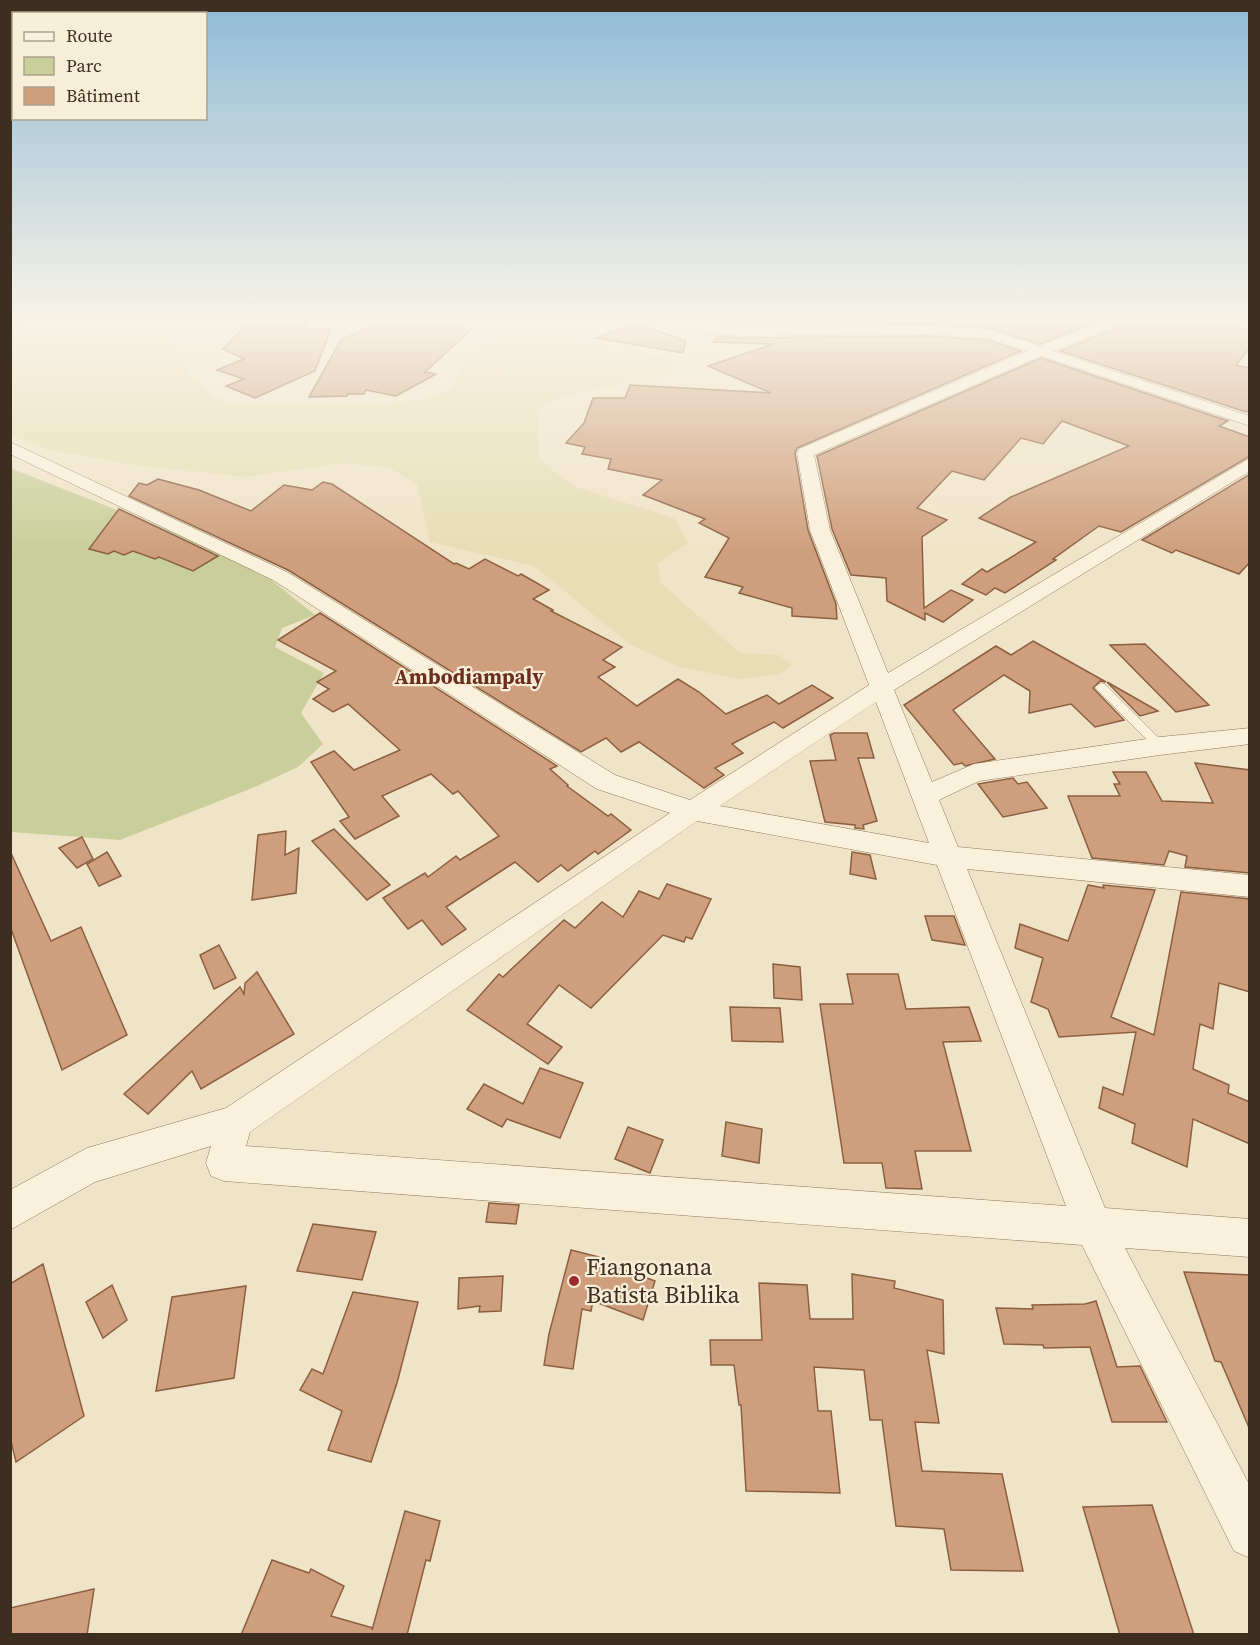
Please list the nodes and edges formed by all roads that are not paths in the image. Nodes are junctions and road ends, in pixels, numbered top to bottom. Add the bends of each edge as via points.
1 (932, 398) edge
2 (1180, 398) edge
3 (1250, 421) edge
4 (10, 447) edge
5 (1250, 463) edge
6 (882, 687) junction
7 (1101, 687) dead end
8 (1250, 736) edge
9 (1160, 746) junction
10 (924, 796) junction
11 (694, 811) junction
12 (950, 857) junction
13 (1250, 886) edge
14 (235, 1122) junction
15 (10, 1211) edge
16 (1093, 1226) junction
17 (1250, 1238) edge
18 (1250, 1535) edge

1 - 6 street via 805,453 820,530
2 - 3 street
4 - 11 street via 279,576 606,782
5 - 6 street
6 - 10 street
6 - 11 street
7 - 9 lane
8 - 9 street
9 - 10 street via 974,773
10 - 12 street
11 - 12 street
11 - 14 street
12 - 13 street
12 - 16 street
14 - 15 street via 87,1166
14 - 16 street via 224,1162
16 - 17 street
16 - 18 street

